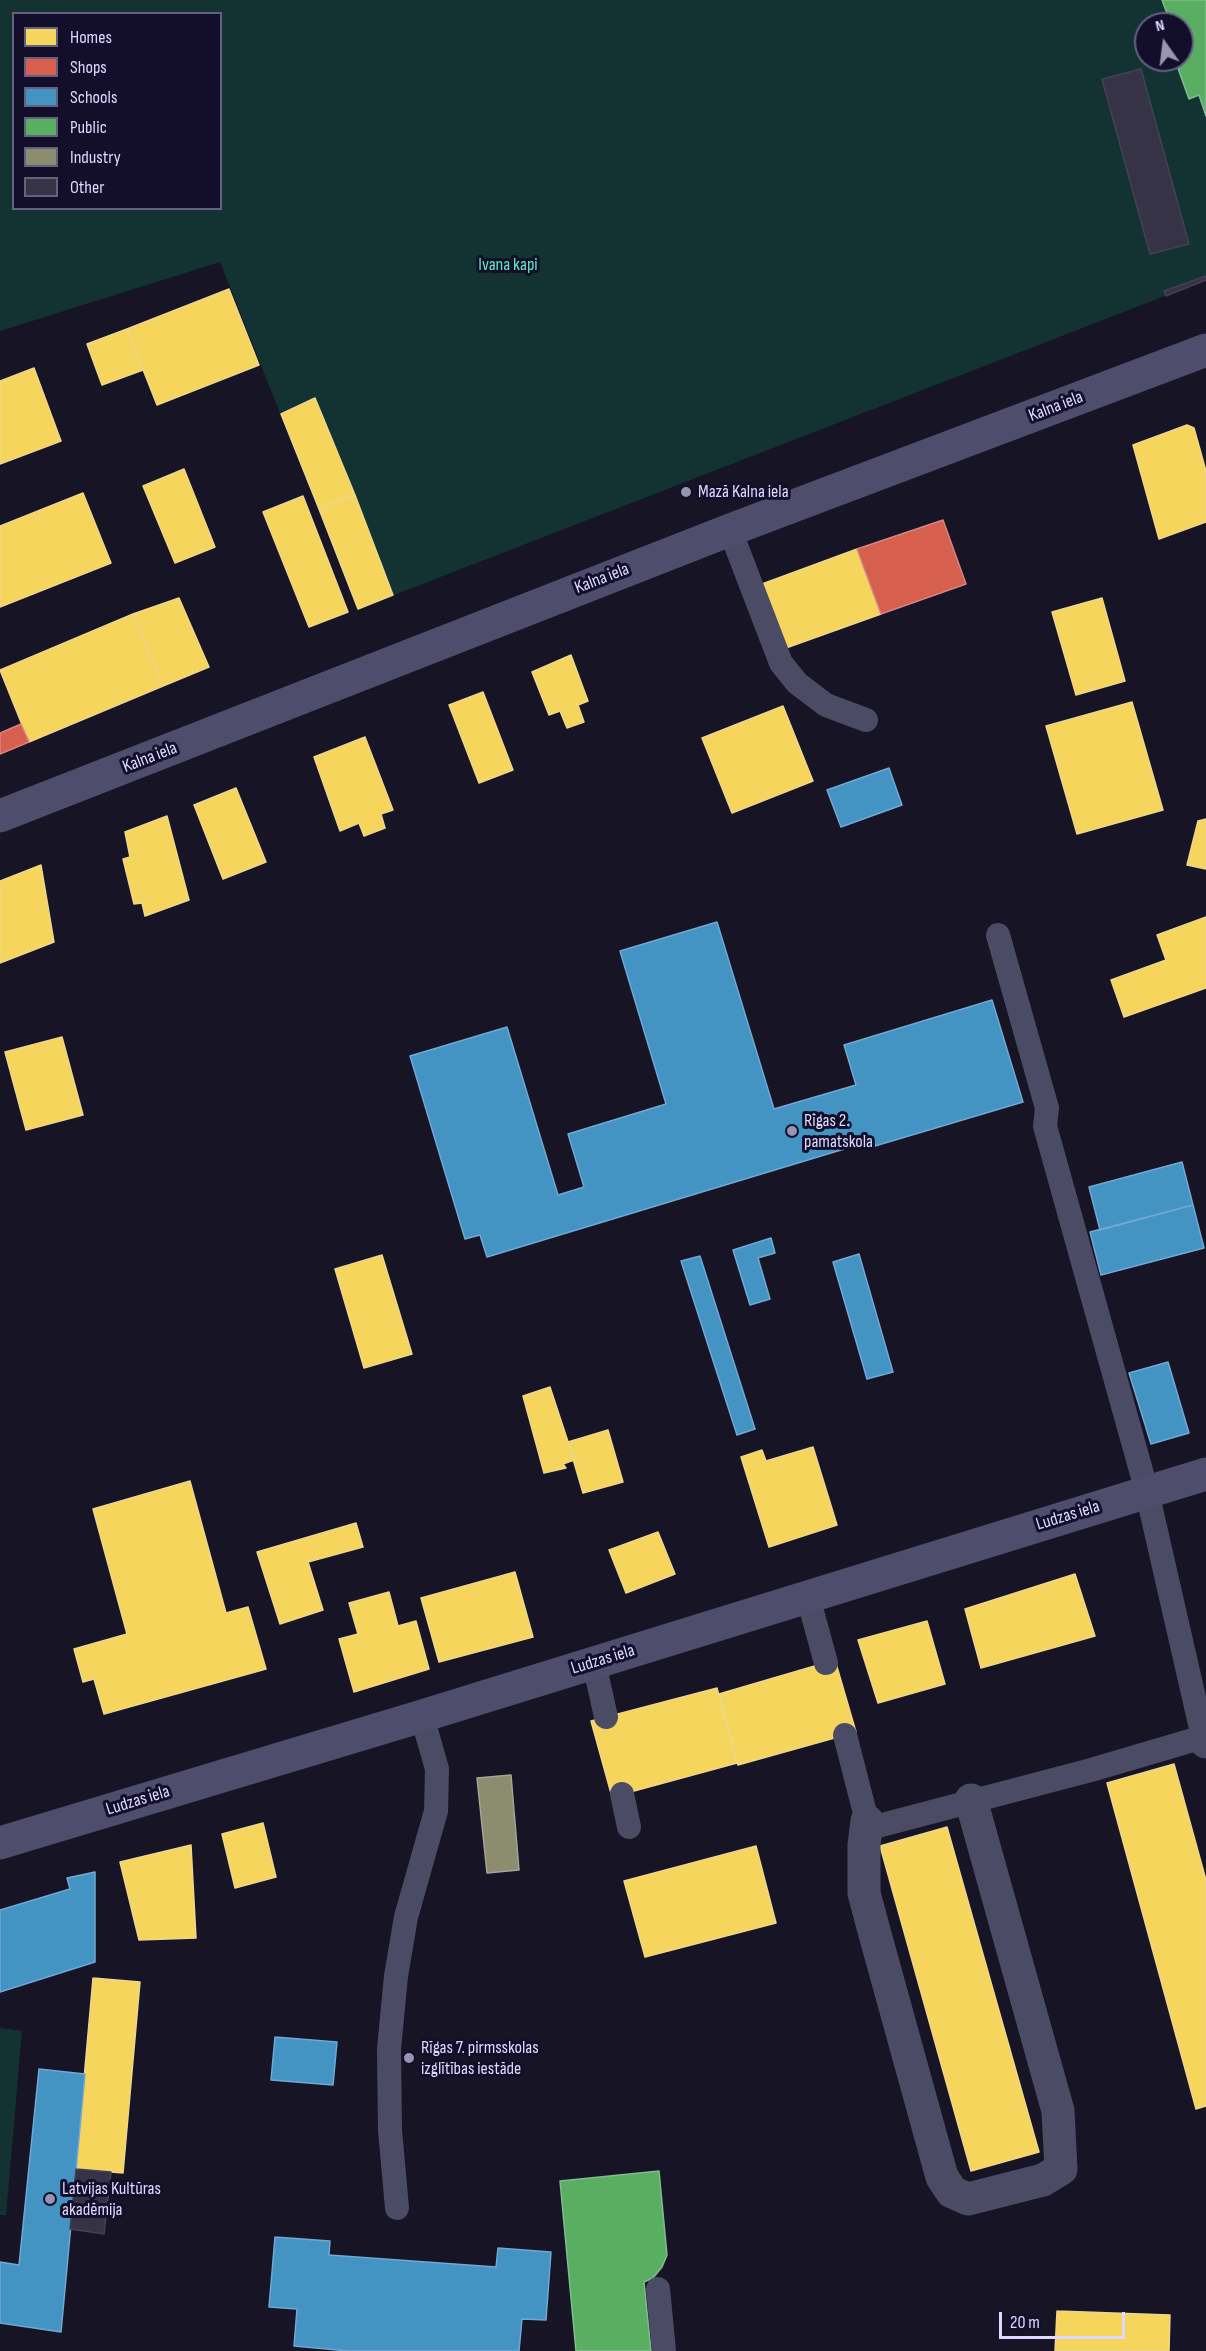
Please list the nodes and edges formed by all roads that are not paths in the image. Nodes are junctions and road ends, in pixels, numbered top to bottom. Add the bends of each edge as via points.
1 (1206, 350) edge
2 (730, 530) junction
3 (866, 720) dead end
4 (0, 816) edge
5 (998, 935) dead end
6 (1206, 1474) edge
7 (1147, 1492) junction
8 (808, 1597) junction
9 (594, 1663) junction
10 (826, 1663) dead end
11 (422, 1716) junction
12 (606, 1718) dead end
13 (845, 1735) dead end
14 (1205, 1739) edge
15 (622, 1794) dead end
16 (970, 1800) junction
17 (867, 1821) junction
18 (629, 1827) dead end
19 (0, 1843) edge
20 (397, 2208) dead end
21 (658, 2289) dead end
22 (664, 2351) edge

1 - 2 street, Kalna iela
2 - 3 lane via 781,663 797,683 826,705
2 - 4 street, Kalna iela
5 - 7 lane via 1047,1108 1045,1126
6 - 7 street, Ludzas iela
7 - 8 street, Ludzas iela
7 - 14 lane
8 - 9 street, Ludzas iela
8 - 10 lane
9 - 11 street, Ludzas iela
9 - 12 lane
11 - 19 street, Ludzas iela
11 - 20 lane via 437,1769 436,1811 406,1917 396,1976 389,2049 390,2130
13 - 17 lane
14 - 16 lane
15 - 18 lane
16 - 17 lane via 878,1826
16 - 17 street via 1058,2111 1061,2169 1043,2180 968,2199 952,2192 942,2177 876,1939 864,1893
21 - 22 lane

